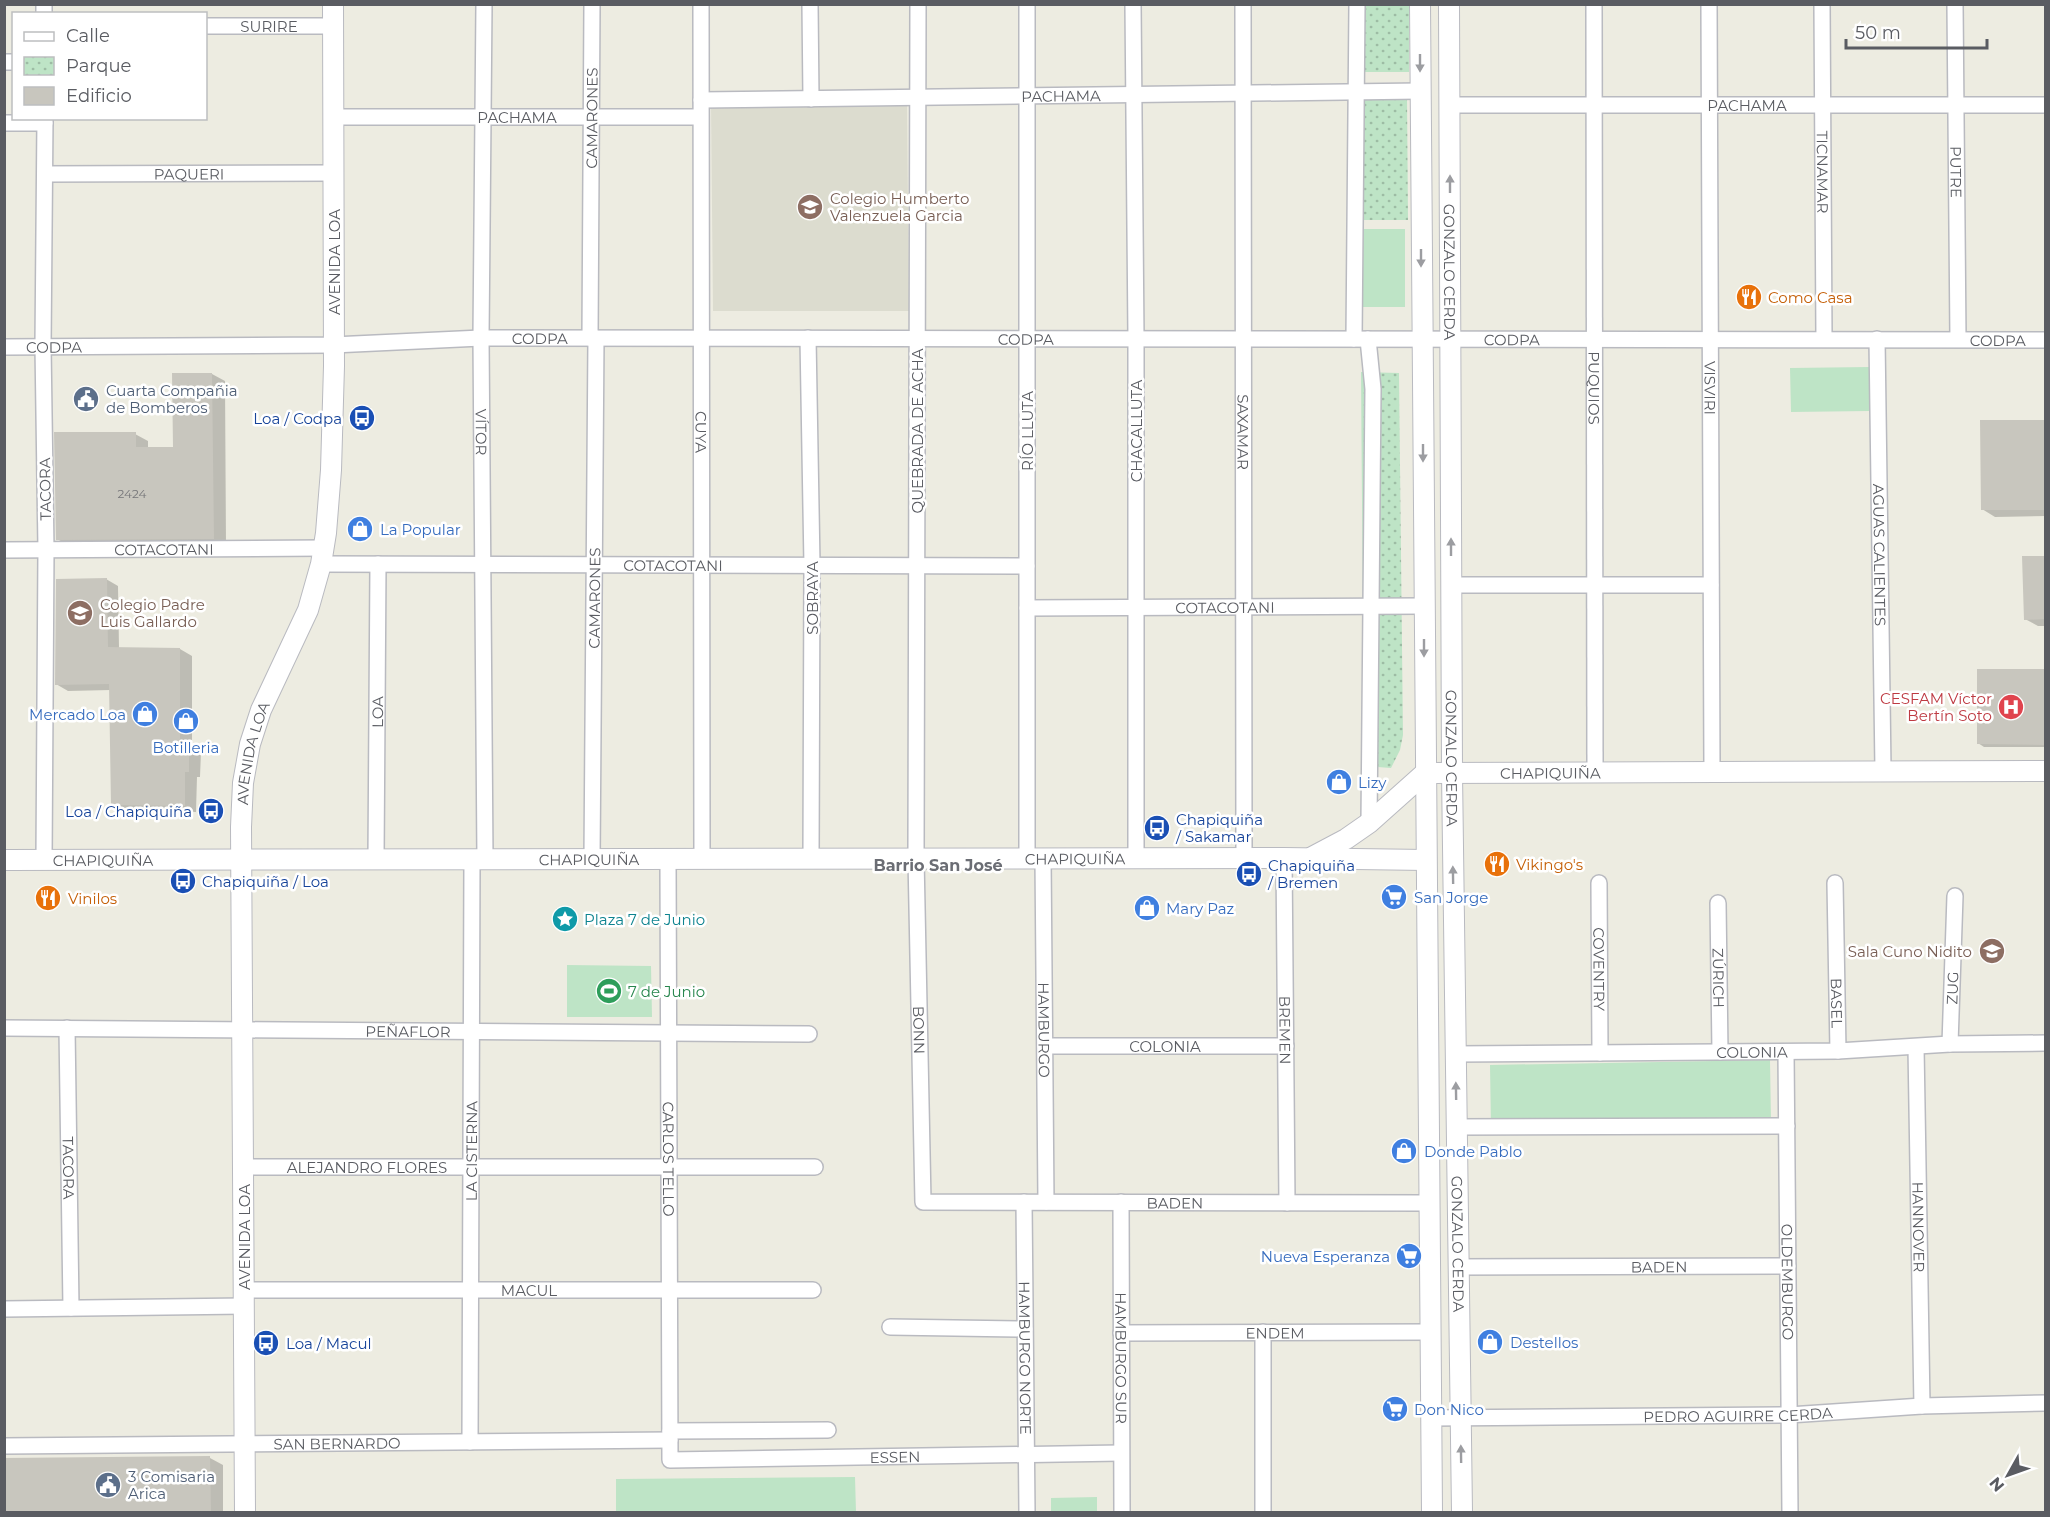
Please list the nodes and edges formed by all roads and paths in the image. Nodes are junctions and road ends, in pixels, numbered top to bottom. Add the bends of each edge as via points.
1 (333, 4) edge
2 (484, 4) edge
3 (592, 4) edge
4 (701, 4) edge
5 (810, 4) edge
6 (918, 4) edge
7 (1027, 4) edge
8 (1133, 4) edge
9 (1243, 4) edge
10 (1357, 4) edge
11 (1420, 4) edge
12 (1449, 4) edge
13 (1594, 4) edge
14 (1709, 4) edge
15 (1822, 4) edge
16 (1955, 4) edge
17 (207, 26) edge
18 (333, 26) junction
19 (1420, 91) junction
20 (1357, 92) junction
21 (1243, 93) junction
22 (1134, 94) junction
23 (1027, 96) junction
24 (918, 98) junction
25 (811, 99) junction
26 (701, 100) junction
27 (1450, 105) junction
28 (1594, 105) junction
29 (1709, 105) junction
30 (1823, 105) junction
31 (1956, 105) junction
32 (2046, 105) edge
33 (333, 117) junction
34 (483, 117) junction
35 (592, 117) junction
36 (700, 117) junction
37 (45, 121) edge
38 (4, 123) edge
39 (334, 173) junction
40 (45, 174) junction
41 (481, 338) junction
42 (593, 338) junction
43 (700, 338) junction
44 (808, 338) junction
45 (917, 338) junction
46 (1027, 338) junction
47 (1136, 338) junction
48 (1244, 339) junction
49 (1361, 339) junction
50 (1422, 339) junction
51 (1451, 339) junction
52 (1594, 339) junction
53 (1711, 339) junction
54 (1824, 339) junction
55 (1877, 339) junction
56 (1958, 339) junction
57 (2046, 340) edge
58 (333, 345) junction
59 (4, 346) edge
60 (43, 346) junction
61 (46, 549) junction
62 (4, 550) edge
63 (322, 556) junction
64 (378, 564) junction
65 (483, 564) junction
66 (594, 565) junction
67 (700, 565) junction
68 (812, 565) junction
69 (917, 565) junction
70 (1028, 566) junction
71 (1452, 585) junction
72 (1595, 585) junction
73 (1711, 585) junction
74 (1424, 606) junction
75 (1136, 607) junction
76 (1244, 607) junction
77 (1370, 607) junction
78 (1027, 608) junction
79 (1883, 770) junction
80 (1712, 771) junction
81 (2046, 771) edge
82 (1596, 772) junction
83 (1425, 773) junction
84 (1452, 773) junction
85 (1369, 823) junction
86 (916, 858) junction
87 (1035, 858) junction
88 (1136, 858) junction
89 (1244, 858) junction
90 (1284, 858) junction
91 (1310, 858) junction
92 (376, 859) junction
93 (479, 859) junction
94 (592, 859) junction
95 (668, 859) junction
96 (702, 859) junction
97 (811, 859) junction
98 (4, 860) edge
99 (44, 860) junction
100 (242, 860) junction
101 (1426, 860) junction
102 (1599, 883) dead end
103 (1835, 883) dead end
104 (1955, 896) dead end
105 (1718, 903) dead end
106 (4, 1028) edge
107 (67, 1028) junction
108 (243, 1029) junction
109 (471, 1031) junction
110 (669, 1033) junction
111 (809, 1034) dead end
112 (2046, 1043) edge
113 (1950, 1044) junction
114 (1045, 1046) junction
115 (1286, 1046) junction
116 (1916, 1047) junction
117 (1720, 1052) junction
118 (1786, 1052) junction
119 (1838, 1052) junction
120 (1600, 1053) junction
121 (1456, 1054) junction
122 (1787, 1126) junction
123 (1457, 1127) junction
124 (244, 1167) junction
125 (471, 1167) junction
126 (669, 1167) junction
127 (815, 1167) dead end
128 (923, 1202) joint
129 (1024, 1202) junction
130 (1046, 1202) junction
131 (1120, 1202) junction
132 (1287, 1203) junction
133 (1428, 1203) junction
134 (1788, 1266) junction
135 (1458, 1267) junction
136 (470, 1290) junction
137 (670, 1290) junction
138 (813, 1290) dead end
139 (245, 1298) junction
140 (71, 1308) junction
141 (4, 1309) edge
142 (890, 1327) dead end
143 (1025, 1329) junction
144 (1263, 1332) junction
145 (1429, 1332) junction
146 (1121, 1333) junction
147 (2046, 1403) edge
148 (1922, 1406) junction
149 (1789, 1415) junction
150 (1430, 1418) junction
151 (1460, 1418) junction
152 (828, 1430) dead end
153 (670, 1435) junction
154 (470, 1442) junction
155 (245, 1444) junction
156 (4, 1446) edge
157 (1121, 1453) junction
158 (1026, 1454) junction
159 (670, 1460) joint
160 (245, 1512) edge
161 (1027, 1512) edge
162 (1122, 1512) edge
163 (1263, 1512) edge
164 (1432, 1512) edge
165 (1462, 1512) edge
166 (1790, 1512) edge

1 - 18 street, AVENIDA LOA
2 - 34 street, VÍTOR
3 - 35 street, CAMARONES
4 - 26 street, CUYA
5 - 25 street
6 - 24 street, QUEBRADA DE ACHA
7 - 23 street, RÍO LLUTA
8 - 22 street, CHACALLUTA
9 - 21 street, SAXAMAR
10 - 20 street
11 -> 19 street, GONZALO CERDA
12 - 27 street, GONZALO CERDA
13 - 28 street, PUQUIOS
14 - 29 street, VISVIRI
15 - 30 street, TICNAMAR
16 - 31 street, PUTRE
17 - 18 street, SURIRE
18 - 33 street, AVENIDA LOA
19 - 20 street, PACHAMA
19 -> 50 street, GONZALO CERDA
20 - 21 street, PACHAMA
20 - 49 street
21 - 22 street, PACHAMA
21 - 48 street, SAXAMAR
22 - 23 street, PACHAMA
22 - 47 street, CHACALLUTA
23 - 24 street, PACHAMA
23 - 46 street, RÍO LLUTA
24 - 25 street, PACHAMA
24 - 45 street, QUEBRADA DE ACHA
25 - 26 street, PACHAMA
26 - 36 street, CUYA
27 - 28 street, PACHAMA
51 -> 27 street, GONZALO CERDA
28 - 29 street, PACHAMA
28 - 52 street, PUQUIOS
29 - 30 street, PACHAMA
29 - 53 street, VISVIRI
30 - 31 street, PACHAMA
30 - 54 street, TICNAMAR
31 - 32 street, PACHAMA
31 - 56 street, PUTRE
33 - 34 street, PACHAMA
33 - 39 street, AVENIDA LOA
34 - 35 street, PACHAMA
34 - 41 street, VÍTOR
35 - 36 street, PACHAMA
35 - 42 street, CAMARONES
36 - 43 street, CUYA
37 - 38 street
37 - 40 street, TACORA
39 - 40 street, PAQUERI
39 - 58 street, AVENIDA LOA
40 - 60 street, TACORA
41 - 42 street, CODPA
41 - 58 street, CODPA
41 - 65 street, VÍTOR
42 - 43 street, CODPA
42 - 66 street, CAMARONES
43 - 44 street, CODPA
43 - 67 street, CUYA
44 - 45 street, CODPA
44 - 68 street, SOBRAYA
45 - 46 street, CODPA
45 - 69 street, QUEBRADA DE ACHA
46 - 47 street, CODPA
46 - 70 street, RÍO LLUTA
47 - 48 street, CODPA
47 - 75 street, CHACALLUTA
48 - 49 street, CODPA
48 - 76 street, SAXAMAR
49 - 50 street, CODPA
49 - 77 street via 1373,388
50 - 51 street, CODPA
50 -> 74 street, GONZALO CERDA
51 - 52 street, CODPA
71 -> 51 street, GONZALO CERDA
52 - 53 street, CODPA
52 - 72 street, PUQUIOS
53 - 54 street, CODPA
53 - 73 street, VISVIRI
54 - 55 street, CODPA
55 - 56 street, CODPA
55 - 79 street, AGUAS CALIENTES
56 - 57 street, CODPA
58 - 60 street, CODPA
58 - 63 street, AVENIDA LOA via 331,470
59 - 60 street, CODPA
60 - 61 street, TACORA
61 - 62 street, COTACOTANI
61 - 63 street, COTACOTANI
61 - 99 street, TACORA
63 - 64 street, COTACOTANI
63 - 100 street, AVENIDA LOA via 300,629 250,744 243,783
64 - 65 street, COTACOTANI
64 - 92 street, LOA
65 - 66 street, COTACOTANI
65 - 93 street, VÍTOR
66 - 67 street, COTACOTANI
66 - 94 street, CAMARONES
67 - 68 street, COTACOTANI
67 - 96 street, CUYA
68 - 69 street, COTACOTANI
68 - 97 street, SOBRAYA
69 - 70 street, COTACOTANI
69 - 86 street, QUEBRADA DE ACHA
70 - 78 street, RÍO LLUTA
71 - 72 street
71 - 84 street, GONZALO CERDA
72 - 73 street
72 - 82 street, PUQUIOS
73 - 80 street, VISVIRI
74 - 77 street, COTACOTANI
74 -> 83 street, GONZALO CERDA
75 - 76 street, COTACOTANI
75 - 78 street, COTACOTANI
75 - 88 street, CHACALLUTA
76 - 77 street, COTACOTANI
76 - 89 street, SAXAMAR
77 - 85 street
78 - 87 street, RÍO LLUTA
79 - 80 street, CHAPIQUIÑA
79 - 81 street, CHAPIQUIÑA
80 - 82 street, CHAPIQUIÑA
82 - 84 street, CHAPIQUIÑA
83 - 84 street, CHAPIQUIÑA
83 - 85 street, CHAPIQUIÑA
83 - 101 street, GONZALO CERDA
121 -> 84 street, GONZALO CERDA
85 - 91 street, CHAPIQUIÑA
86 - 87 street, CHAPIQUIÑA
86 - 97 street, CHAPIQUIÑA
86 - 128 street, BONN
87 - 88 street, CHAPIQUIÑA
87 - 114 street, HAMBURGO
88 - 89 street, CHAPIQUIÑA
89 - 90 street, CHAPIQUIÑA
90 - 91 street, CHAPIQUIÑA
90 - 115 street, BREMEN
91 - 101 street
92 - 93 street, CHAPIQUIÑA
92 - 100 street, CHAPIQUIÑA
93 - 94 street, CHAPIQUIÑA
93 - 109 street, LA CISTERNA
94 - 95 street, CHAPIQUIÑA
95 - 96 street, CHAPIQUIÑA
95 - 110 street, CARLOS TELLO
96 - 97 street, CHAPIQUIÑA
98 - 99 street, CHAPIQUIÑA
99 - 100 street, CHAPIQUIÑA
100 - 108 street, AVENIDA LOA
101 - 133 street, GONZALO CERDA
102 - 120 street, COVENTRY
103 - 119 street, BASEL
104 - 113 street, ZUG
105 - 117 street, ZÚRICH
106 - 107 street, PEÑAFLOR
107 - 108 street, PEÑAFLOR
107 - 140 street, TACORA
108 - 109 street, PEÑAFLOR
108 - 124 street, AVENIDA LOA
109 - 110 street, PEÑAFLOR
109 - 125 street, LA CISTERNA
110 - 111 street, PEÑAFLOR
110 - 126 street, CARLOS TELLO
112 - 113 street, COLONIA
113 - 116 street, COLONIA
114 - 115 street, COLONIA
114 - 130 street, HAMBURGO
115 - 132 street, BREMEN
116 - 119 street, COLONIA
116 - 148 street, HANNOVER
117 - 118 street, COLONIA
117 - 120 street, COLONIA
118 - 119 street, COLONIA
118 - 122 street, OLDEMBURGO
120 - 121 street, COLONIA
123 -> 121 street, GONZALO CERDA
122 - 123 street
122 - 134 street, OLDEMBURGO
123 - 135 street, GONZALO CERDA
124 - 125 street, ALEJANDRO FLORES
124 - 139 street, AVENIDA LOA
125 - 126 street, ALEJANDRO FLORES
125 - 136 street, LA CISTERNA
126 - 127 street, ALEJANDRO FLORES
126 - 137 street, CARLOS TELLO
128 - 129 street, BADEN
129 - 130 street, BADEN
129 - 143 street, HAMBURGO NORTE
130 - 131 street, BADEN
131 - 132 street, BADEN
131 - 146 street, HAMBURGO SUR
132 - 133 street, BADEN
133 - 145 street, GONZALO CERDA
134 - 135 street, BADEN
134 - 149 street, OLDEMBURGO
135 - 151 street, GONZALO CERDA
136 - 137 street, MACUL
136 - 139 street, MACUL
136 - 154 street, LA CISTERNA
137 - 138 street, MACUL
137 - 153 street, CARLOS TELLO
139 - 140 street, MACUL
139 - 155 street, AVENIDA LOA
140 - 141 street, MACUL
142 - 143 street
143 - 158 street, HAMBURGO NORTE
144 - 145 street, ENDEM
144 - 146 street, ENDEM
144 - 163 street
145 - 150 street, GONZALO CERDA
146 - 157 street, HAMBURGO SUR
147 - 148 street, PEDRO AGUIRRE CERDA
148 - 149 street, PEDRO AGUIRRE CERDA
149 - 151 street, PEDRO AGUIRRE CERDA
149 - 166 street, OLDEMBURGO
150 - 151 street, PEDRO AGUIRRE CERDA
150 - 164 street, GONZALO CERDA
165 -> 151 street, GONZALO CERDA
152 - 153 street, SAN BERNARDO
153 - 154 street, SAN BERNARDO
153 - 159 street, CARLOS TELLO
154 - 155 street, SAN BERNARDO
155 - 156 street, SAN BERNARDO
155 - 160 street, AVENIDA LOA
157 - 158 street, ESSEN
157 - 162 street, HAMBURGO SUR
158 - 159 street, ESSEN
158 - 161 street, HAMBURGO NORTE

